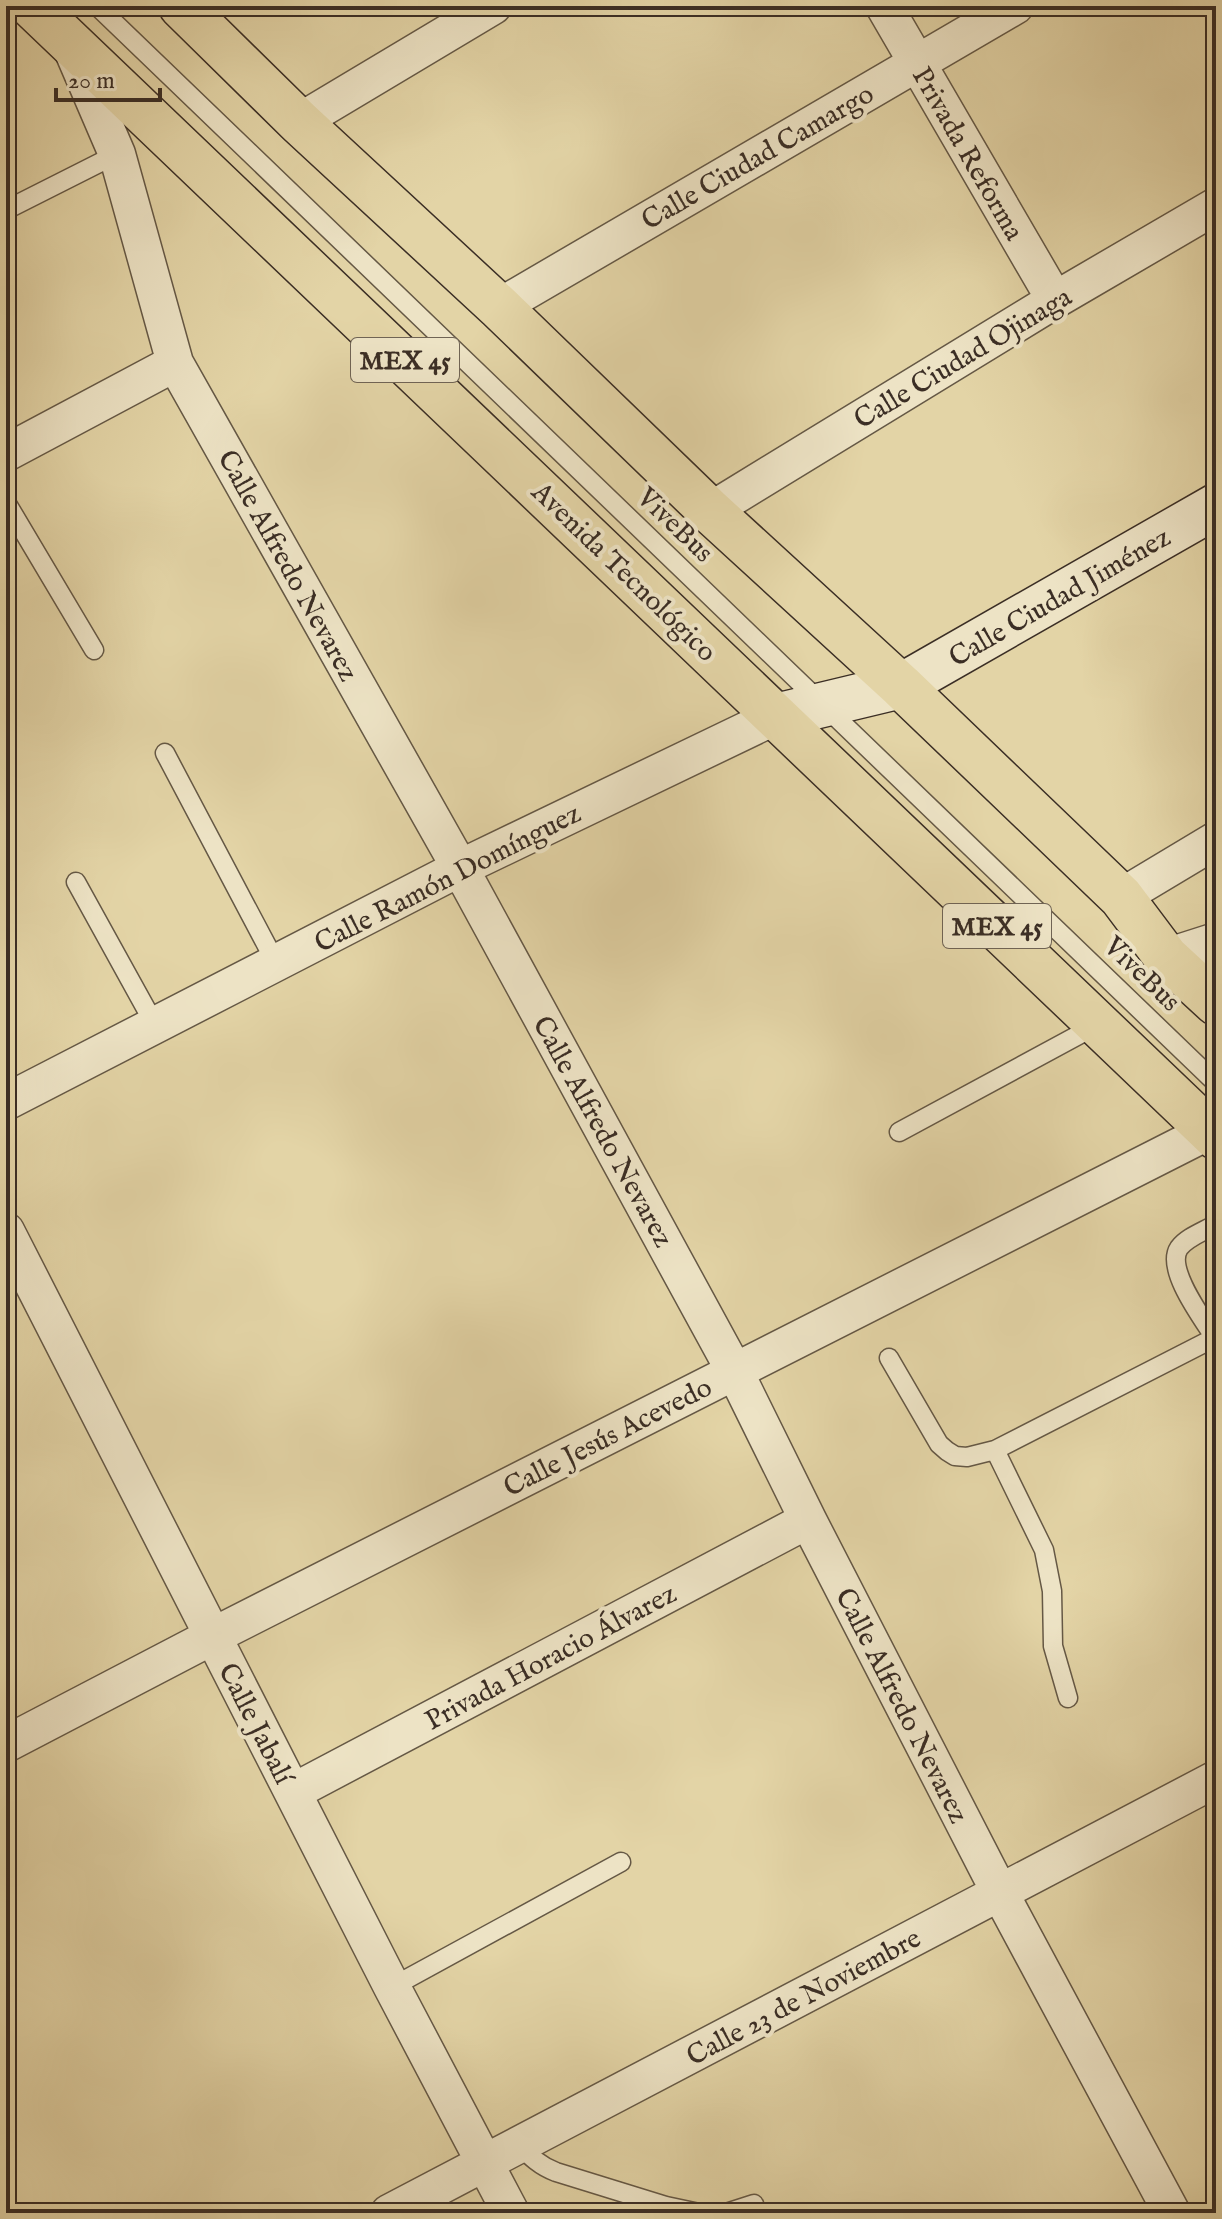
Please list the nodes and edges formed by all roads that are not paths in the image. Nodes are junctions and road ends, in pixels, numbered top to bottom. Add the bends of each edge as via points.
1 (32, 6) edge
2 (97, 6) edge
3 (181, 6) edge
4 (493, 6) edge
5 (884, 6) edge
6 (1015, 6) edge
7 (68, 38) junction
8 (916, 63) junction
9 (299, 122) junction
10 (117, 154) junction
11 (1216, 206) edge
12 (6, 210) edge
13 (1055, 300) junction
14 (499, 307) junction
15 (175, 363) junction
16 (6, 453) edge
17 (6, 502) edge
18 (1216, 506) edge
19 (710, 511) junction
20 (94, 650) dead end
21 (901, 686) junction
22 (824, 704) junction
23 (776, 716) junction
24 (165, 753) dead end
25 (1216, 840) edge
26 (460, 868) junction
27 (76, 882) dead end
28 (1121, 897) junction
29 (1216, 941) edge
30 (1166, 957) junction
31 (276, 963) junction
32 (1216, 1003) edge
33 (1099, 1023) junction
34 (155, 1025) junction
35 (1216, 1083) edge
36 (6, 1102) edge
37 (899, 1132) dead end
38 (1212, 1134) edge
39 (1216, 1224) edge
40 (6, 1231) edge
41 (1215, 1338) edge
42 (889, 1358) dead end
43 (735, 1372) junction
44 (995, 1450) junction
45 (808, 1520) junction
46 (213, 1636) junction
47 (1068, 1698) dead end
48 (6, 1744) edge
49 (1216, 1779) edge
50 (293, 1792) junction
51 (621, 1862) dead end
52 (1000, 1893) junction
53 (392, 1987) junction
54 (519, 2145) junction
55 (484, 2163) junction
56 (754, 2204) dead end
57 (389, 2213) edge
58 (511, 2213) edge
59 (699, 2213) edge
60 (726, 2213) edge
61 (1172, 2213) edge

1 - 7 main road, Avenida Tecnológico / MEX 45
2 - 22 lane, ViveBus
3 - 9 main road
4 - 9 street
5 - 8 street, Privada Reforma
6 - 8 street, Calle Ciudad Camargo
7 - 10 street, Calle Alfredo Nevarez
7 - 23 main road, Avenida Tecnológico / MEX 45
8 - 13 street, Privada Reforma
8 - 14 street, Calle Ciudad Camargo
9 - 14 main road
10 - 12 lane
10 - 15 street, Calle Alfredo Nevarez
11 - 13 street, Calle Ciudad Ojinaga
13 - 19 street, Calle Ciudad Ojinaga
14 - 19 main road
15 - 16 street
15 - 26 street, Calle Alfredo Nevarez
17 - 20 lane
18 - 21 street, Calle Ciudad Jiménez
19 - 21 main road
21 - 22 street, Calle Ramón Domínguez
21 - 28 main road
22 - 23 street, Calle Ramón Domínguez
22 - 35 lane, ViveBus
23 - 26 street, Calle Ramón Domínguez
23 - 33 main road, Avenida Tecnológico / MEX 45
24 - 31 lane
25 - 28 street
26 - 31 street, Calle Ramón Domínguez
26 - 43 street, Calle Alfredo Nevarez
27 - 34 lane
28 - 30 main road
29 - 30 street
30 - 32 main road
31 - 34 street, Calle Ramón Domínguez
33 - 37 lane
33 - 38 main road, Avenida Tecnológico / MEX 45
34 - 36 street, Calle Ramón Domínguez
38 - 43 street, Calle Jesús Acevedo
39 - 41 lane via 1183,1244 1175,1258 1182,1283
40 - 46 street, Calle Jabalí
41 - 44 lane
42 - 44 lane via 947,1451 967,1457
43 - 45 street, Calle Alfredo Nevarez
43 - 46 street, Calle Jesús Acevedo
44 - 47 lane via 1044,1550 1052,1591 1053,1646
45 - 50 street, Privada Horacio Álvarez
45 - 52 street, Calle Alfredo Nevarez
46 - 48 street, Calle Jesús Acevedo
46 - 50 street, Calle Jabalí
49 - 52 street, Calle 23 de Noviembre
50 - 53 street, Calle Jabalí
51 - 53 lane
52 - 54 street, Calle 23 de Noviembre
52 - 61 street, Calle Alfredo Nevarez
53 - 55 street, Calle Jabalí
54 - 55 street, Calle 23 de Noviembre
54 - 59 lane via 544,2168
55 - 57 street, Calle 23 de Noviembre
55 - 58 street, Calle Jabalí
56 - 60 lane

